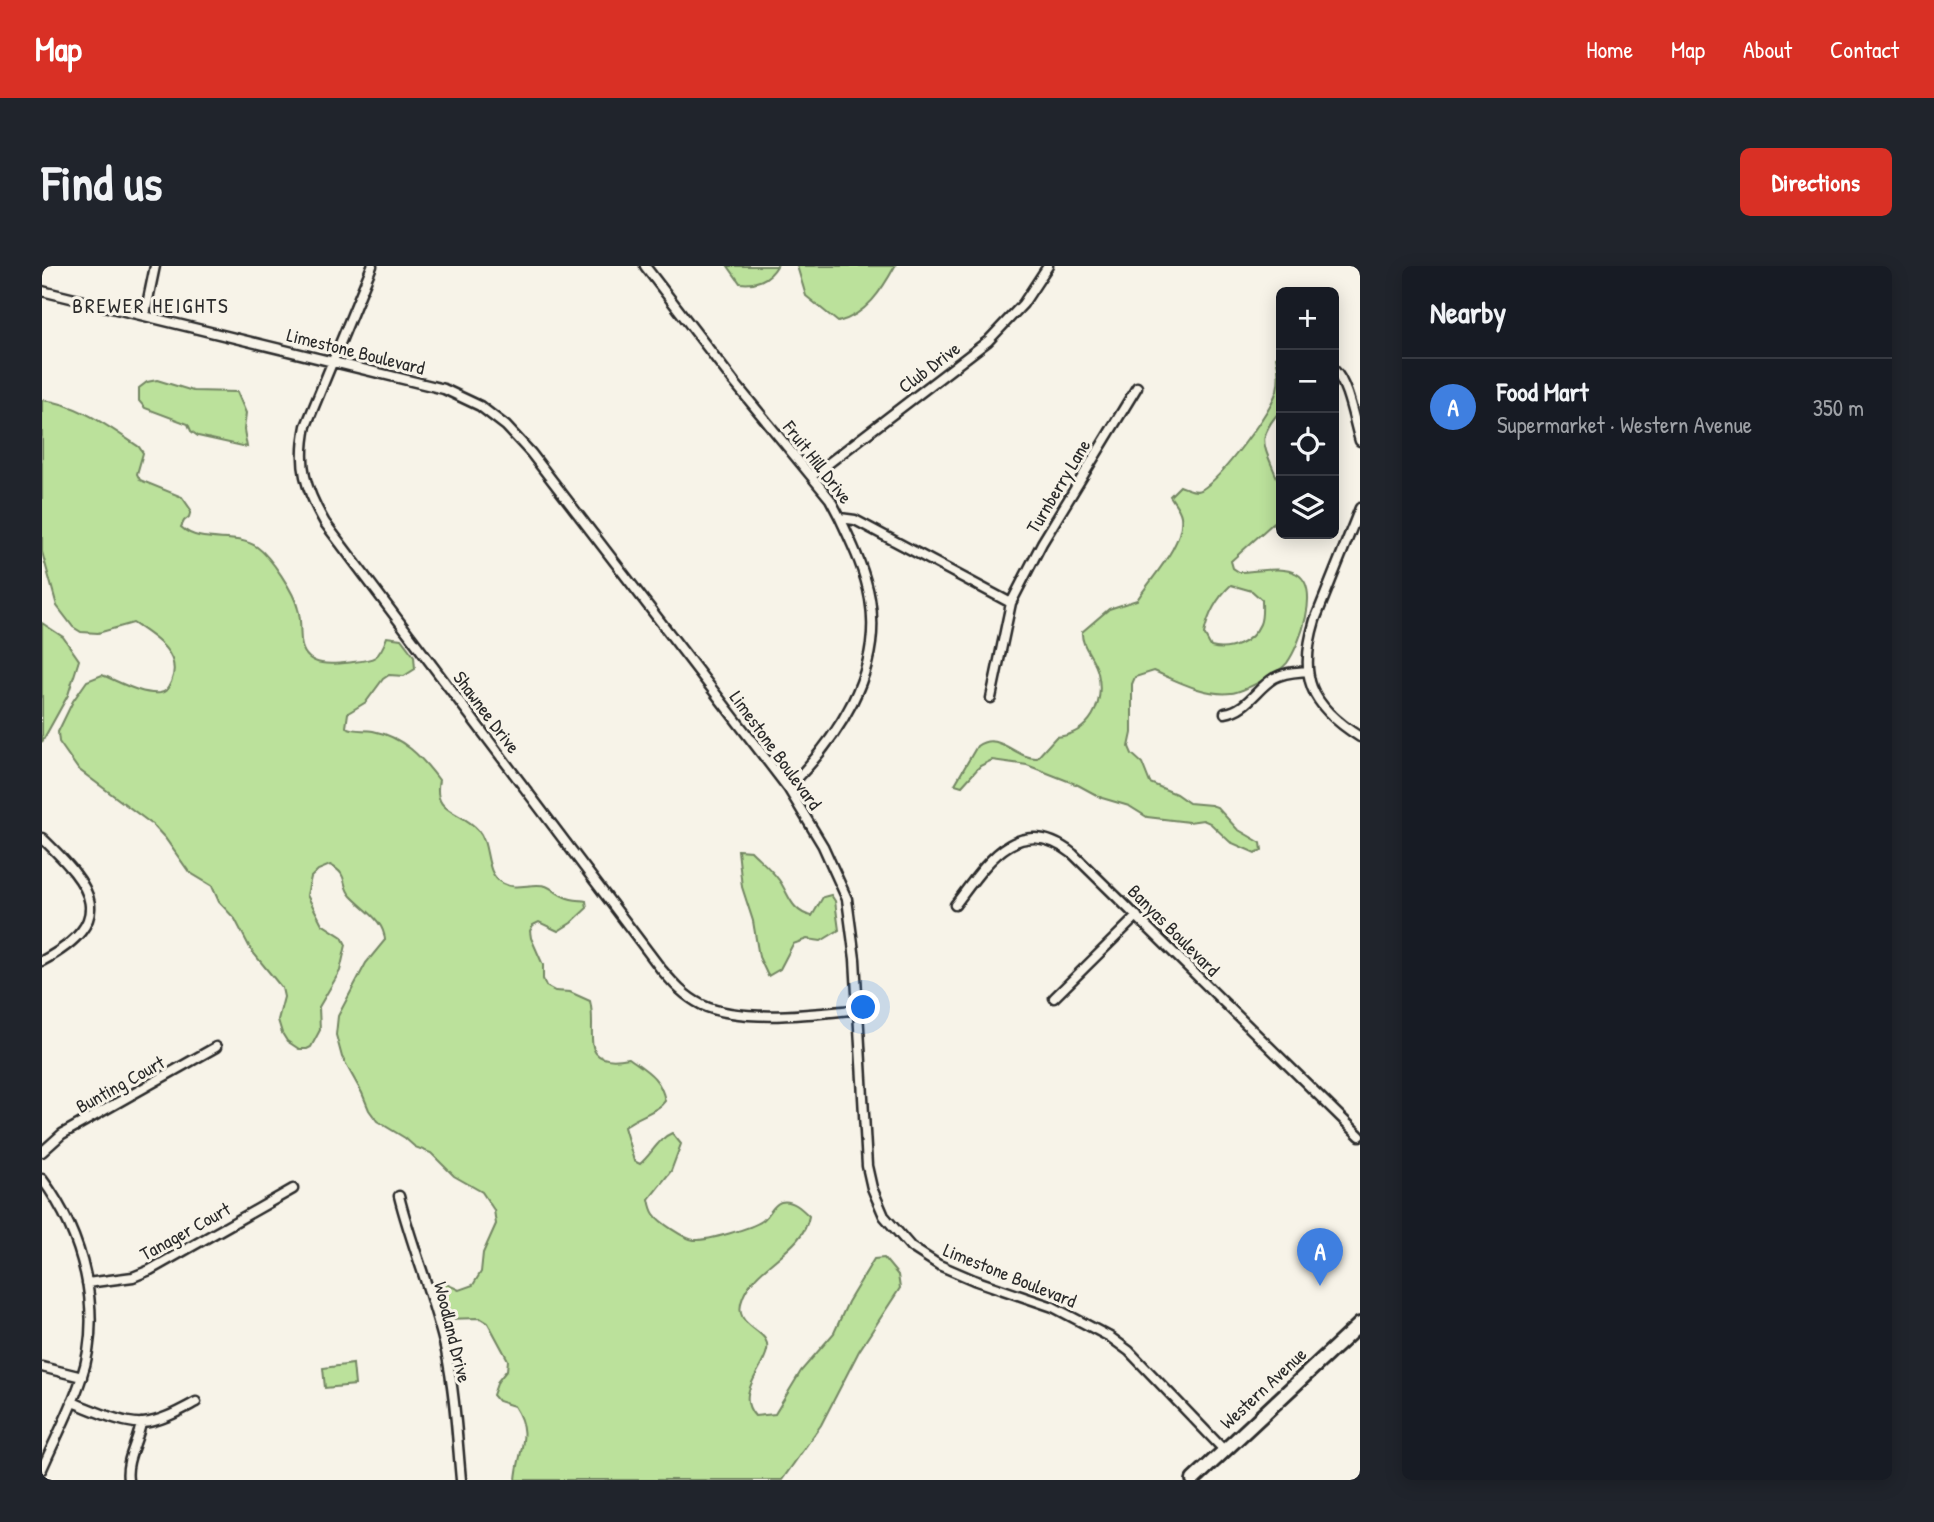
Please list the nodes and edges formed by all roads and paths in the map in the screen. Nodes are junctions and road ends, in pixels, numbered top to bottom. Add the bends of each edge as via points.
1 (155, 266) edge
2 (372, 266) edge
3 (645, 266) edge
4 (1048, 266) edge
5 (42, 291) edge
6 (145, 314) junction
7 (332, 361) junction
8 (1339, 378) edge
9 (1137, 387) dead end
10 (1360, 441) edge
11 (812, 476) junction
12 (1360, 508) edge
13 (840, 518) junction
14 (1011, 603) junction
15 (1307, 671) junction
16 (991, 698) dead end
17 (1225, 713) dead end
18 (1360, 737) edge
19 (788, 788) junction
20 (42, 838) edge
21 (955, 905) dead end
22 (1137, 916) junction
23 (42, 961) edge
24 (1054, 998) dead end
25 (859, 1009) junction
26 (216, 1047) dead end
27 (1360, 1136) edge
28 (42, 1152) edge
29 (42, 1179) edge
30 (293, 1189) dead end
31 (399, 1196) dead end
32 (87, 1283) junction
33 (1360, 1324) edge
34 (42, 1367) edge
35 (82, 1377) junction
36 (72, 1402) junction
37 (195, 1402) dead end
38 (141, 1423) junction
39 (1224, 1450) junction
40 (42, 1469) edge
41 (128, 1480) edge
42 (461, 1480) edge
43 (1193, 1480) edge

1 - 6 street
2 - 7 street, Shawnee Drive
3 - 11 street, Fruit Hill Drive
4 - 11 street, Club Drive via 1023,304 988,341
5 - 6 street, Limestone Boulevard
6 - 7 street, Limestone Boulevard
7 - 19 street, Limestone Boulevard via 444,390 480,406 506,426
7 - 25 street, Shawnee Drive via 301,450 311,498 661,969 682,993 722,1011 757,1016
8 - 10 street
9 - 14 street, Turnberry Lane via 1032,560
11 - 13 street, Fruit Hill Drive
12 - 15 street via 1315,620
13 - 14 street, Fruit Hill Drive via 855,520
13 - 19 street via 870,599 867,667 830,741
14 - 16 street
15 - 17 street via 1276,677 1246,705
15 - 18 street via 1329,713
19 - 25 street, Limestone Boulevard via 823,846 847,899
20 - 23 street via 82,881 90,905 83,931
21 - 22 street, Banyas Boulevard via 994,855 1017,840 1038,838 1060,843 1073,853
22 - 24 street
22 - 27 street, Banyas Boulevard
25 - 39 street, Limestone Boulevard via 867,1166 875,1197 890,1226 939,1265 1053,1307 1110,1337
26 - 28 street, Bunting Court via 62,1134
29 - 32 street via 71,1226
30 - 32 street, Tanager Court via 150,1270
31 - 42 street, Woodland Drive via 446,1350
32 - 35 street via 89,1322
33 - 39 main road, Western Avenue
34 - 35 street
35 - 36 street
36 - 38 street
36 - 40 street
37 - 38 street
38 - 41 street
39 - 43 main road, Western Avenue

